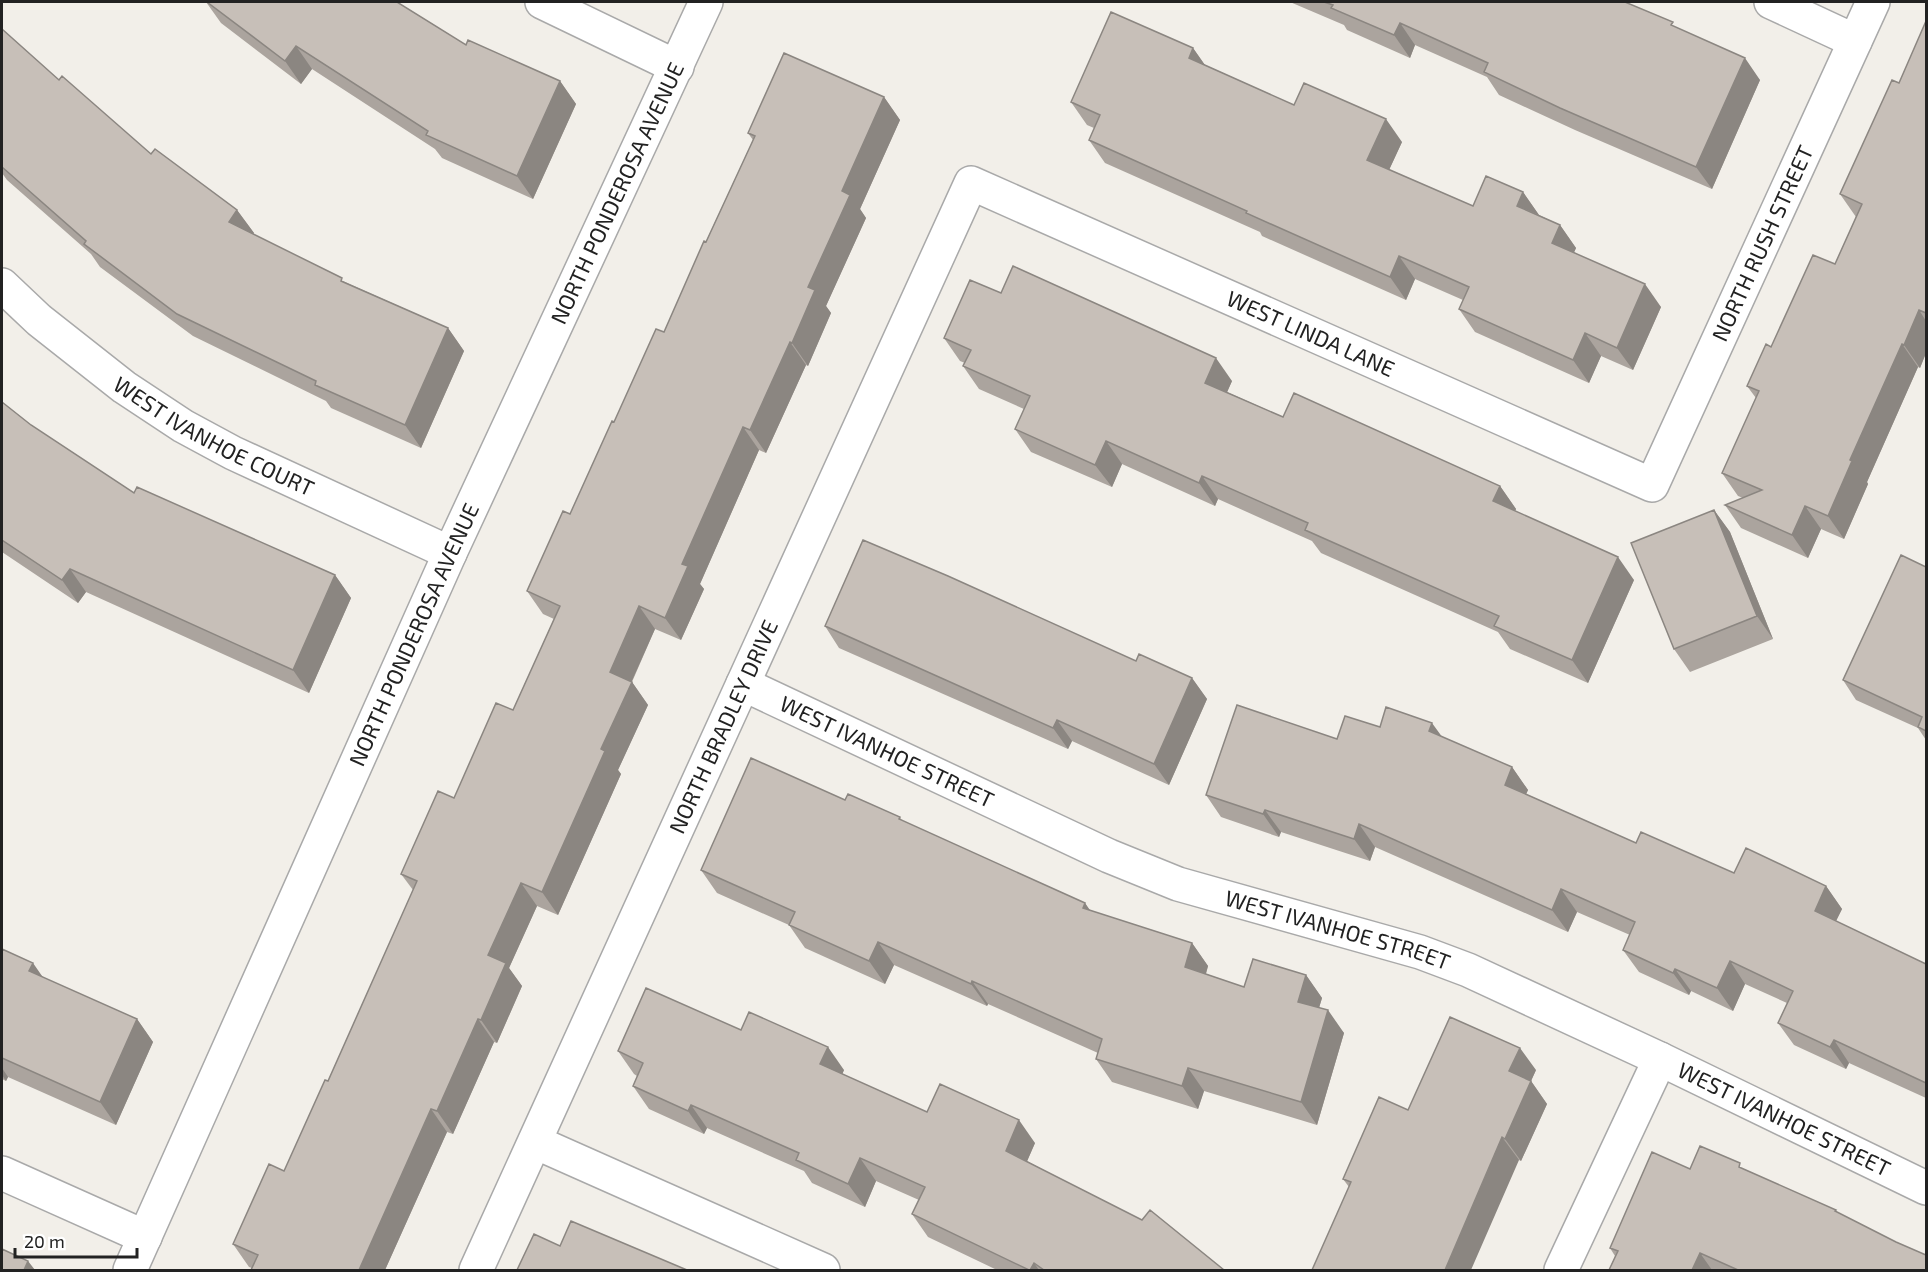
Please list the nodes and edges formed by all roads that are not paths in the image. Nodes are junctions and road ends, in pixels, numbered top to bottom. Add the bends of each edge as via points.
1 (542, 2) edge
2 (706, 2) edge
3 (1771, 2) edge
4 (1873, 2) edge
5 (1855, 40) junction
6 (677, 66) junction
7 (970, 183) joint
8 (2, 285) edge
9 (1652, 485) joint
10 (450, 553) junction
11 (743, 684) junction
12 (1660, 1059) junction
13 (535, 1142) junction
14 (2, 1173) edge
15 (1926, 1188) edge
16 (145, 1238) junction
17 (130, 1270) edge
18 (476, 1270) edge
19 (823, 1270) edge
20 (1561, 1270) edge

1 - 6 street
2 - 6 street, NORTH PONDEROSA AVENUE
3 - 5 street
4 - 5 street, NORTH RUSH STREET
5 - 9 street, NORTH RUSH STREET
6 - 10 street, NORTH PONDEROSA AVENUE
7 - 9 street, WEST LINDA LANE
7 - 11 street, NORTH BRADLEY DRIVE
8 - 10 street, WEST IVANHOE COURT via 39,320 114,379 183,426
10 - 16 street, NORTH PONDEROSA AVENUE
11 - 12 street, WEST IVANHOE STREET via 1119,860 1178,884 1420,952 1468,970
11 - 13 street, NORTH BRADLEY DRIVE
12 - 15 street, WEST IVANHOE STREET
12 - 20 street
13 - 18 street, NORTH BRADLEY DRIVE
13 - 19 street
14 - 16 street
16 - 17 street, NORTH PONDEROSA AVENUE

